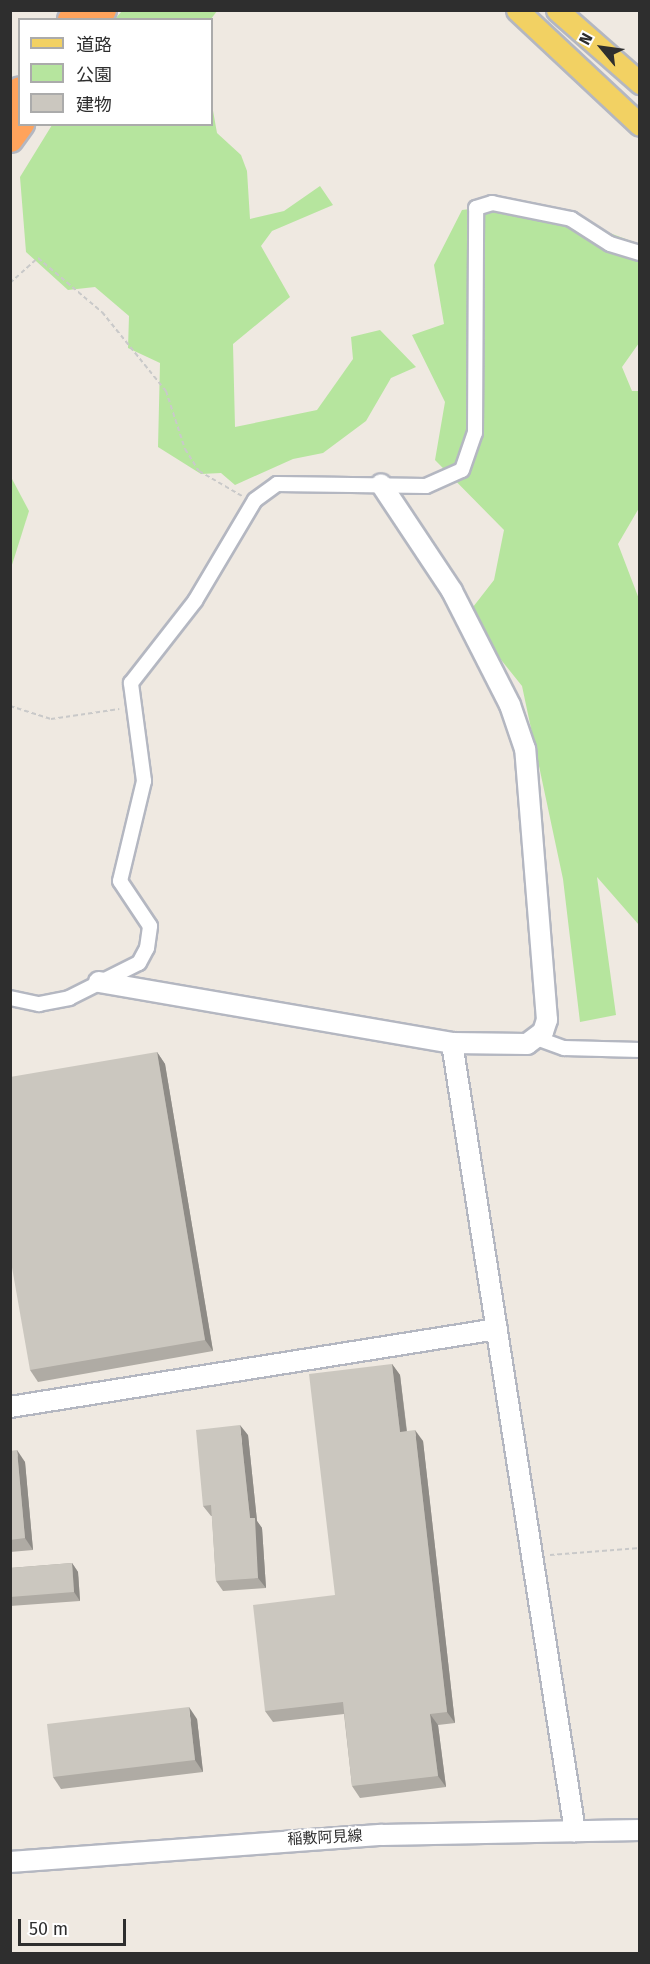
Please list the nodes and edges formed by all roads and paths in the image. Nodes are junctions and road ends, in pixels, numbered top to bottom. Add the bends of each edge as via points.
1 (517, 10) edge
2 (557, 10) edge
3 (639, 83) edge
4 (639, 125) edge
5 (20, 126) edge
6 (10, 139) edge
7 (639, 253) edge
8 (10, 283) edge
9 (381, 484) junction
10 (254, 502) junction
11 (10, 706) edge
12 (136, 706) junction
13 (99, 982) junction
14 (10, 999) edge
15 (539, 1039) junction
16 (452, 1043) junction
17 (639, 1050) edge
18 (497, 1329) junction
19 (10, 1407) edge
20 (639, 1548) edge
21 (532, 1556) junction
22 (639, 1830) edge
23 (575, 1831) junction
24 (10, 1862) edge

1 - 4 main road
2 - 3 main road
5 - 6 highway
7 - 9 street via 610,244 571,219 492,202 476,208 475,433 462,470 426,486
8 - 10 path via 38,258 68,280 150,367 199,471
9 - 10 street via 277,484
9 - 15 street via 452,591 510,705 525,749 548,1020
10 - 12 street via 195,601 131,683
11 - 12 path via 51,719
12 - 13 street via 144,782 120,881 150,926 147,948 139,963
13 - 14 street via 69,998 39,1004
13 - 16 street
15 - 16 street via 527,1044
15 - 17 street via 564,1048
16 - 18 street
18 - 19 street
18 - 21 street
20 - 21 path
21 - 23 street
22 - 23 street, 稲敷阿見線
23 - 24 street, 稲敷阿見線 via 302,1839

